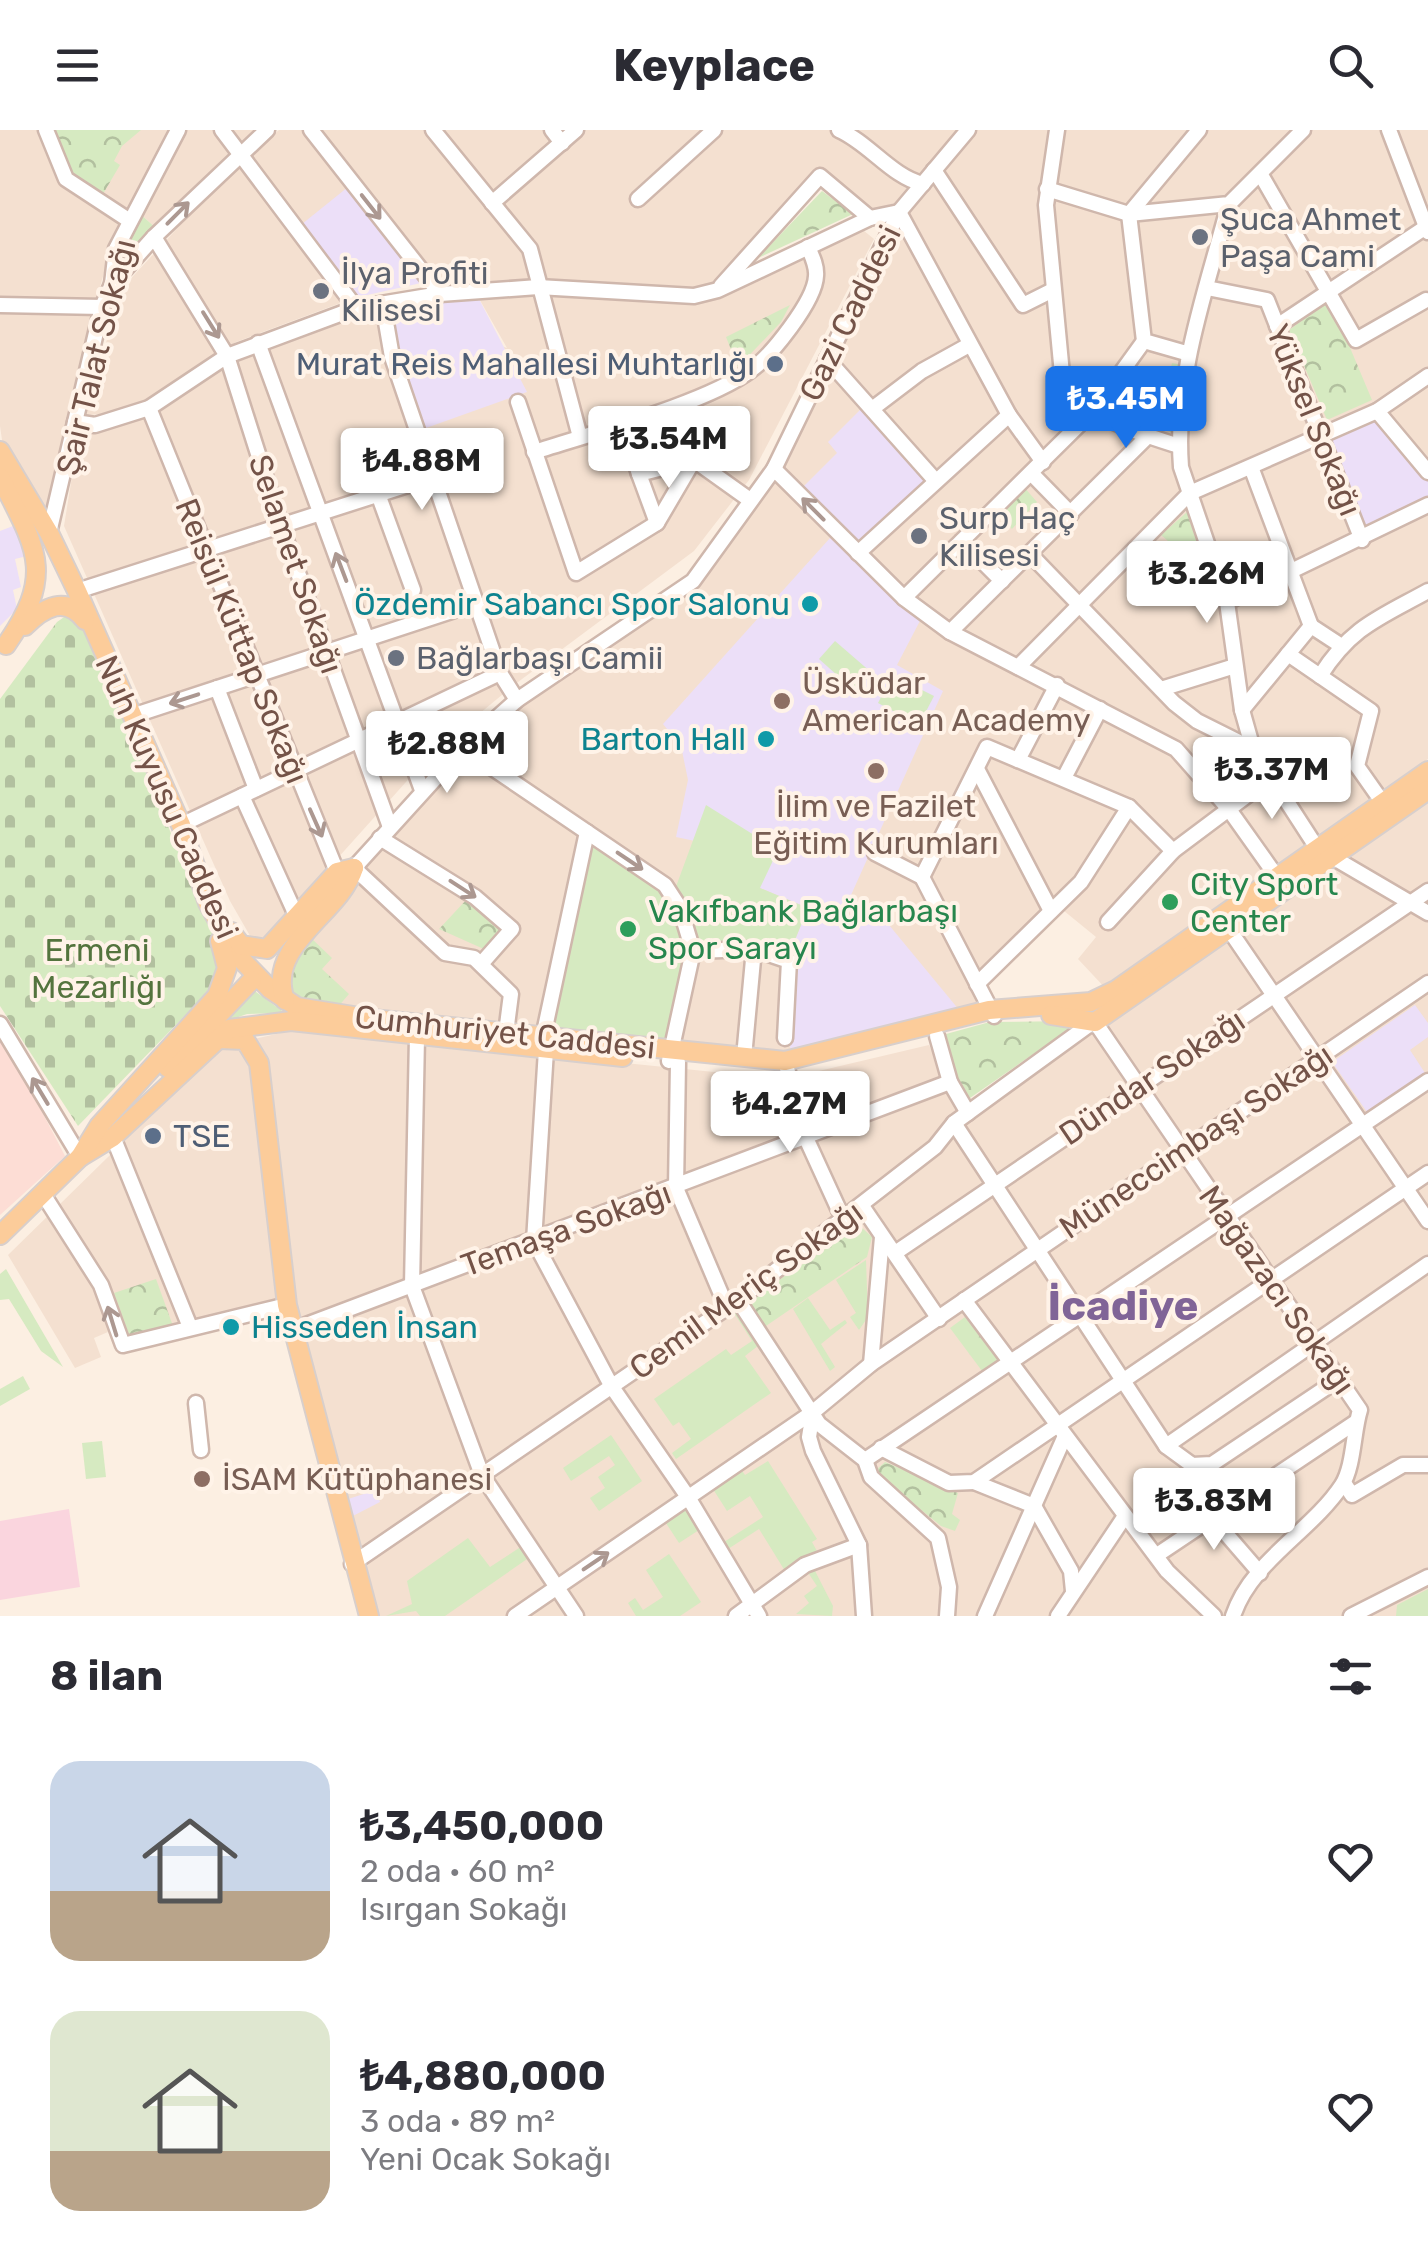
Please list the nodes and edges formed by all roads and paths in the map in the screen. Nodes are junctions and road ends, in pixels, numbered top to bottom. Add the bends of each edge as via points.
1 (46, 130) edge
2 (178, 130) edge
3 (222, 130) edge
4 (267, 130) edge
5 (311, 130) edge
6 (433, 130) edge
7 (552, 130) edge
8 (576, 130) edge
9 (714, 130) edge
10 (839, 130) edge
11 (968, 130) edge
12 (1057, 130) edge
13 (1200, 130) edge
14 (1304, 130) edge
15 (1390, 130) edge
16 (562, 142) junction
17 (240, 151) junction
18 (934, 170) junction
19 (1262, 174) junction
20 (923, 184) junction
21 (1047, 189) junction
22 (638, 199) dead end
23 (492, 204) junction
24 (1228, 204) junction
25 (900, 212) junction
26 (1129, 214) junction
27 (870, 218) junction
28 (130, 222) junction
29 (1427, 230) edge
30 (154, 236) junction
31 (808, 247) junction
32 (112, 284) junction
33 (538, 287) junction
34 (1207, 288) junction
35 (718, 290) junction
36 (1051, 290) junction
37 (1331, 290) junction
38 (440, 294) junction
39 (1427, 299) edge
40 (0, 305) edge
41 (383, 305) junction
42 (102, 306) junction
43 (356, 308) junction
44 (1278, 326) junction
45 (1144, 341) junction
46 (258, 343) junction
47 (969, 345) junction
48 (1186, 354) junction
49 (227, 356) junction
50 (826, 359) junction
51 (1428, 376) edge
52 (518, 402) dead end
53 (149, 408) junction
54 (872, 409) junction
55 (1094, 410) junction
56 (1376, 411) junction
57 (1009, 415) junction
58 (75, 422) junction
59 (622, 422) junction
60 (1148, 436) junction
61 (1321, 436) junction
62 (580, 437) junction
63 (1180, 446) junction
64 (0, 451) edge
65 (534, 452) junction
66 (694, 460) junction
67 (1037, 467) junction
68 (1251, 467) junction
69 (774, 469) junction
70 (1428, 472) edge
71 (639, 474) junction
72 (0, 477) edge
73 (433, 477) junction
74 (934, 479) junction
75 (1190, 493) junction
76 (378, 494) junction
77 (750, 500) junction
78 (1428, 504) edge
79 (321, 513) junction
80 (1071, 514) junction
81 (656, 523) junction
82 (281, 526) junction
83 (1362, 540) junction
84 (962, 541) junction
85 (47, 546) junction
86 (206, 550) junction
87 (858, 553) junction
88 (1030, 554) junction
89 (1291, 574) junction
90 (1002, 581) junction
91 (413, 590) dead end
92 (77, 591) junction
93 (1428, 591) edge
94 (904, 598) junction
95 (1226, 602) junction
96 (476, 603) junction
97 (1081, 606) junction
98 (1311, 626) junction
99 (950, 632) junction
100 (94, 633) junction
101 (368, 638) junction
102 (1340, 644) junction
103 (3, 648) edge
104 (326, 652) junction
105 (1288, 654) junction
106 (1234, 666) junction
107 (1018, 667) junction
108 (500, 672) junction
109 (256, 676) junction
110 (1320, 676) junction
111 (1056, 685) junction
112 (217, 688) junction
113 (1162, 689) junction
114 (517, 700) junction
115 (1100, 709) junction
116 (1242, 710) junction
117 (132, 716) junction
118 (399, 720) junction
119 (358, 740) junction
120 (463, 748) junction
121 (1252, 749) junction
122 (1018, 760) junction
123 (977, 769) junction
124 (293, 771) junction
125 (1428, 771) edge
126 (1064, 778) junction
127 (1270, 779) junction
128 (422, 790) junction
129 (1428, 790) edge
130 (249, 792) junction
131 (1383, 803) junction
132 (1129, 807) junction
133 (1228, 808) junction
134 (181, 825) junction
135 (385, 832) junction
136 (588, 832) junction
137 (1173, 851) junction
138 (1324, 852) junction
139 (874, 853) dead end
140 (346, 870) junction
141 (922, 877) junction
142 (1277, 877) junction
143 (1428, 892) edge
144 (208, 903) junction
145 (1410, 903) junction
146 (1051, 911) junction
147 (1428, 912) edge
148 (296, 916) junction
149 (1108, 922) dead end
150 (1228, 928) junction
151 (754, 950) junction
152 (694, 951) junction
153 (481, 964) junction
154 (1428, 983) edge
155 (977, 984) junction
156 (1116, 990) junction
157 (1274, 995) junction
158 (285, 1000) junction
159 (992, 1013) junction
160 (291, 1022) junction
161 (0, 1024) edge
162 (1097, 1026) junction
163 (506, 1033) junction
164 (937, 1036) junction
165 (417, 1038) junction
166 (785, 1038) dead end
167 (213, 1040) junction
168 (544, 1043) junction
169 (744, 1057) junction
170 (674, 1058) junction
171 (1317, 1058) junction
172 (259, 1063) junction
173 (786, 1067) junction
174 (1428, 1081) edge
175 (950, 1082) junction
176 (1139, 1086) junction
177 (968, 1113) junction
178 (954, 1123) junction
179 (1362, 1125) junction
180 (113, 1137) junction
181 (806, 1138) junction
182 (1183, 1152) junction
183 (80, 1157) junction
184 (1428, 1173) edge
185 (994, 1184) junction
186 (676, 1188) junction
187 (1406, 1188) junction
188 (43, 1194) junction
189 (862, 1206) junction
190 (1225, 1218) junction
191 (844, 1221) junction
192 (1428, 1222) edge
193 (0, 1235) edge
194 (882, 1237) junction
195 (534, 1241) junction
196 (1039, 1248) junction
197 (896, 1254) junction
198 (1428, 1264) edge
199 (1271, 1282) junction
200 (412, 1286) junction
201 (964, 1300) junction
202 (733, 1304) junction
203 (287, 1305) junction
204 (1082, 1314) junction
205 (939, 1319) junction
206 (190, 1327) junction
207 (294, 1330) junction
208 (1314, 1344) junction
209 (1010, 1362) junction
210 (871, 1364) junction
211 (1339, 1379) junction
212 (1126, 1382) junction
213 (612, 1387) junction
214 (196, 1403) dead end
215 (812, 1412) junction
216 (1358, 1416) junction
217 (1061, 1434) junction
218 (1166, 1446) junction
219 (880, 1448) junction
220 (201, 1450) dead end
221 (865, 1460) junction
222 (1428, 1466) edge
223 (482, 1475) junction
224 (974, 1482) junction
225 (1344, 1483) junction
226 (688, 1498) junction
227 (1034, 1506) junction
228 (1216, 1512) junction
229 (1124, 1516) junction
230 (859, 1545) junction
231 (1156, 1555) junction
232 (352, 1564) junction
233 (1260, 1573) junction
234 (1428, 1577) edge
235 (557, 1587) junction
236 (1073, 1590) junction
237 (756, 1610) edge
238 (369, 1616) edge
239 (516, 1616) edge
240 (576, 1616) edge
241 (736, 1616) edge
242 (864, 1616) edge
243 (947, 1616) edge
244 (986, 1616) edge
245 (1058, 1616) edge
246 (1214, 1616) edge
247 (1233, 1616) edge
248 (1351, 1616) edge

1 - 28 street via 66,179
2 - 28 street, Şair Talat Sokağı
3 - 17 street
4 - 17 street
5 -> 38 street
6 - 23 street
7 - 16 street
8 - 16 street
9 - 22 street
10 - 20 street
11 - 18 street, Gazi Caddesi
12 - 21 street
13 - 26 street
14 - 19 street
15 - 29 street
16 - 23 street
30 -> 17 street
17 - 43 street
18 - 20 street, Gazi Caddesi
18 - 36 street via 1023,305
19 - 24 street
19 - 37 street
20 - 25 street, Gazi Caddesi
21 - 26 street
21 - 36 street
23 - 33 street via 530,248
24 - 26 street
24 - 34 street
25 - 27 street
25 - 47 street
25 - 50 street, Gazi Caddesi
26 - 45 street
27 - 31 street
27 - 35 street via 820,176
28 - 32 street, Şair Talat Sokağı via 116,249
29 - 37 street
30 - 32 street
30 -> 49 street, Selamet Sokağı
31 - 35 street
31 - 59 street via 815,266 812,290 792,326 752,370
32 - 42 street, Şair Talat Sokağı
33 - 35 street via 668,298
33 - 38 street
33 - 62 street
34 - 44 street, Yüksel Sokağı via 1267,300
34 - 48 street
36 - 55 street via 1062,374 1072,394
37 - 39 street via 1356,340
37 - 44 street
38 - 41 street
40 - 42 street
41 - 43 street
41 - 73 street via 392,357
42 - 58 street, Şair Talat Sokağı
43 - 46 street
44 - 61 street, Yüksel Sokağı
45 - 48 street
45 - 55 street
46 - 49 street
46 - 79 street
47 - 54 street
47 - 57 street
48 - 63 street
49 - 53 street
49 - 82 street, Selamet Sokağı
50 - 54 street
50 - 69 street, Gazi Caddesi
51 - 56 street
52 - 65 street
53 - 58 street via 95,425
53 - 86 street, Reisül Küttap Sokağı
54 - 74 street
55 - 60 street
55 - 67 street
56 - 61 street
56 - 70 street
57 - 67 street
57 - 74 street
58 - 85 street, Şair Talat Sokağı
59 - 62 street
59 - 71 street
60 - 63 street
60 - 80 street
61 - 68 street
61 - 83 street, Yüksel Sokağı
62 - 65 street
63 - 75 street
64 - 85 main road
65 - 81 street via 576,573
66 - 71 street
66 - 77 street
66 - 81 street
67 - 80 street
67 - 84 street
68 - 75 street
68 - 89 street
69 - 77 street, Gazi Caddesi
87 -> 69 street
71 - 81 street
72 - 85 main road
73 - 76 street
73 - 96 street
74 - 87 street
75 - 95 street
75 - 97 street
76 - 79 street
76 - 91 street
77 - 114 street, Gazi Caddesi via 693,581
78 - 83 street
79 - 82 street
101 -> 79 street
80 - 88 street
82 - 86 street
82 - 104 street, Selamet Sokağı
83 - 89 street
84 - 90 street
84 - 94 street
85 - 92 main road, Nuh Kuyusu Caddesi
85 - 103 main road via 36,594
86 - 92 street
86 - 109 street, Reisül Küttap Sokağı
87 - 94 street
88 - 90 street
88 - 97 street
89 - 95 street
89 - 98 street
90 - 99 street
92 - 100 main road, Nuh Kuyusu Caddesi
93 - 102 street
94 - 99 street
95 - 106 street
96 - 101 street
96 - 108 street
97 - 107 street
97 - 113 street
98 - 102 street
98 - 105 street
99 - 107 street
100 - 103 main road via 77,609 61,604 36,616
100 - 117 main road, Nuh Kuyusu Caddesi
101 - 104 street
101 - 118 street
102 - 110 street
104 - 109 street
104 - 119 street, Selamet Sokağı
105 - 110 street
105 - 116 street
106 - 113 street
106 - 116 street
107 - 111 street
108 - 114 street
108 - 118 street
109 - 112 street
109 - 124 street, Reisül Küttap Sokağı
110 - 131 street via 1372,711 1357,766
111 - 115 street
111 - 122 street
112 -> 117 street
112 - 130 street
113 - 121 street via 1197,721
114 - 120 street, Gazi Caddesi
115 - 126 street
115 - 133 street via 1176,749
116 - 121 street
117 - 134 main road, Nuh Kuyusu Caddesi
118 - 119 street
118 - 128 street
119 - 124 street
119 - 135 street, Selamet Sokağı
120 - 128 street, Gazi Caddesi
120 - 136 street
121 - 127 street
122 - 123 street via 987,748
122 - 126 street
123 - 141 street
123 - 146 street
124 - 130 street
124 -> 140 street, Reisül Küttap Sokağı
125 - 131 main road, Cumhuriyet Caddesi
126 - 132 street
127 - 133 street
127 - 138 street
128 - 135 street, Gazi Caddesi
129 - 138 main road, Cumhuriyet Caddesi
130 - 134 street
130 - 148 street
131 - 138 main road, Cumhuriyet Caddesi
132 - 137 street
132 - 146 street via 1081,882
133 - 137 street
133 - 142 street
134 - 144 main road, Nuh Kuyusu Caddesi
135 - 140 street, Gazi Caddesi
135 -> 153 street via 512,929
136 -> 152 street via 665,885
136 - 168 street
137 - 149 street
138 - 142 main road, Cumhuriyet Caddesi
138 - 145 street
138 - 150 main road, Cumhuriyet Caddesi
139 - 141 street
140 - 148 main road
140 - 153 street via 445,953
140 - 158 main road via 348,886 288,954
140 - 183 main road via 258,973
141 - 155 street
142 - 156 main road, Cumhuriyet Caddesi
143 - 145 street, Dündar Sokağı
144 - 148 main road via 241,945 255,951 266,949
144 - 158 main road, Nuh Kuyusu Caddesi via 237,955
144 - 183 main road via 226,957 218,996 99,1126
145 - 147 street
145 - 157 street, Dündar Sokağı
146 - 155 street
150 - 157 street
150 - 162 main road, Cumhuriyet Caddesi
151 - 152 street
151 - 166 street via 789,961
151 - 169 street
152 - 170 street
153 - 163 street via 511,994
154 - 171 street, Müneccimbaşı Sokağı
155 - 159 street
156 - 159 main road, Cumhuriyet Caddesi via 1091,1002
156 - 162 street, Cemil Meriç Sokağı
157 - 171 street
157 - 176 street, Dündar Sokağı
158 - 163 main road, Cumhuriyet Caddesi via 372,1019
159 - 162 main road, Cumhuriyet Caddesi via 1060,1015
159 - 164 main road, Cumhuriyet Caddesi
159 - 173 main road, Cumhuriyet Caddesi
160 - 165 main road, Cumhuriyet Caddesi
160 - 167 main road, Cumhuriyet Caddesi via 242,1024
160 - 172 main road via 275,1029
183 -> 161 street
162 - 176 street, Mağazacı Sokağı
162 - 177 street, Cemil Meriç Sokağı
163 - 168 main road, Cumhuriyet Caddesi
164 - 173 main road, Cumhuriyet Caddesi
164 - 175 street
165 - 168 main road, Cumhuriyet Caddesi
165 - 200 street
167 - 172 main road via 245,1040
167 - 180 main road
168 - 170 main road, Cumhuriyet Caddesi
168 - 195 street
169 - 170 main road, Cumhuriyet Caddesi
169 - 173 main road, Cumhuriyet Caddesi
170 - 173 main road, Cumhuriyet Caddesi
170 - 186 street
171 - 179 street
171 - 182 street, Müneccimbaşı Sokağı
172 - 203 main road
173 - 181 street
174 - 179 street
175 - 177 street
175 - 181 street, Temaşa Sokağı
176 - 182 street, Mağazacı Sokağı
176 - 185 street, Dündar Sokağı
177 - 178 street, Cemil Meriç Sokağı
178 - 185 street
178 - 189 street, Cemil Meriç Sokağı via 935,1147
179 - 187 street
179 - 190 street
180 - 183 main road
180 - 206 street
181 - 186 street, Temaşa Sokağı
181 - 191 street
182 - 190 street, Mağazacı Sokağı
182 - 196 street, Müneccimbaşı Sokağı
183 - 188 main road
184 - 187 street
185 - 196 street
185 - 197 street, Dündar Sokağı
186 - 195 street, Temaşa Sokağı
186 - 202 street
187 - 192 street
187 - 199 street
188 - 193 main road
206 -> 188 street via 118,1342 101,1285
189 - 191 street, Cemil Meriç Sokağı
189 - 194 street
190 - 199 street, Mağazacı Sokağı
190 - 204 street
191 - 202 street, Cemil Meriç Sokağı
194 - 197 street
194 - 210 street
195 - 200 street, Temaşa Sokağı
195 - 213 street
196 - 201 street, Müneccimbaşı Sokağı
196 - 204 street
197 - 205 street
198 - 208 street
199 - 208 street, Mağazacı Sokağı
199 - 212 street
200 - 207 street, Temaşa Sokağı
200 - 223 street
201 - 205 street, Müneccimbaşı Sokağı
201 - 209 street
202 - 213 street, Cemil Meriç Sokağı
202 - 215 street
203 - 206 street
203 - 207 main road
204 - 209 street
204 - 212 street
205 - 210 street, Müneccimbaşı Sokağı
207 - 232 main road
208 - 211 street, Mağazacı Sokağı
208 - 218 street
209 - 217 street
209 - 219 street
210 - 215 street, Müneccimbaşı Sokağı
211 - 216 street, Mağazacı Sokağı
211 - 218 street via 1212,1464 1192,1465
212 - 217 street
212 - 218 street
213 - 223 street, Cemil Meriç Sokağı
213 - 226 street
214 - 220 street
215 - 221 street via 826,1432
215 - 226 street, Müneccimbaşı Sokağı
215 - 230 street via 813,1451
216 - 225 street
216 - 228 street
217 - 224 street
217 - 227 street
217 - 229 street
219 - 221 street
219 - 224 street via 949,1483
221 - 243 street via 870,1477 938,1538 949,1587
222 - 225 street via 1403,1465 1352,1496
223 - 232 street, Cemil Meriç Sokağı
223 - 235 street
224 - 227 street
225 - 233 street
235 -> 226 street, Müneccimbaşı Sokağı
226 - 237 street
227 - 236 street via 1071,1571
227 - 244 street
228 - 231 street
228 - 233 street
229 - 231 street
229 - 236 street
230 - 237 street via 805,1565
230 - 242 street
231 - 246 street
232 - 238 main road
233 - 247 street
234 - 248 street
235 - 239 street, Müneccimbaşı Sokağı
235 - 240 street
236 - 245 street
237 - 241 street

